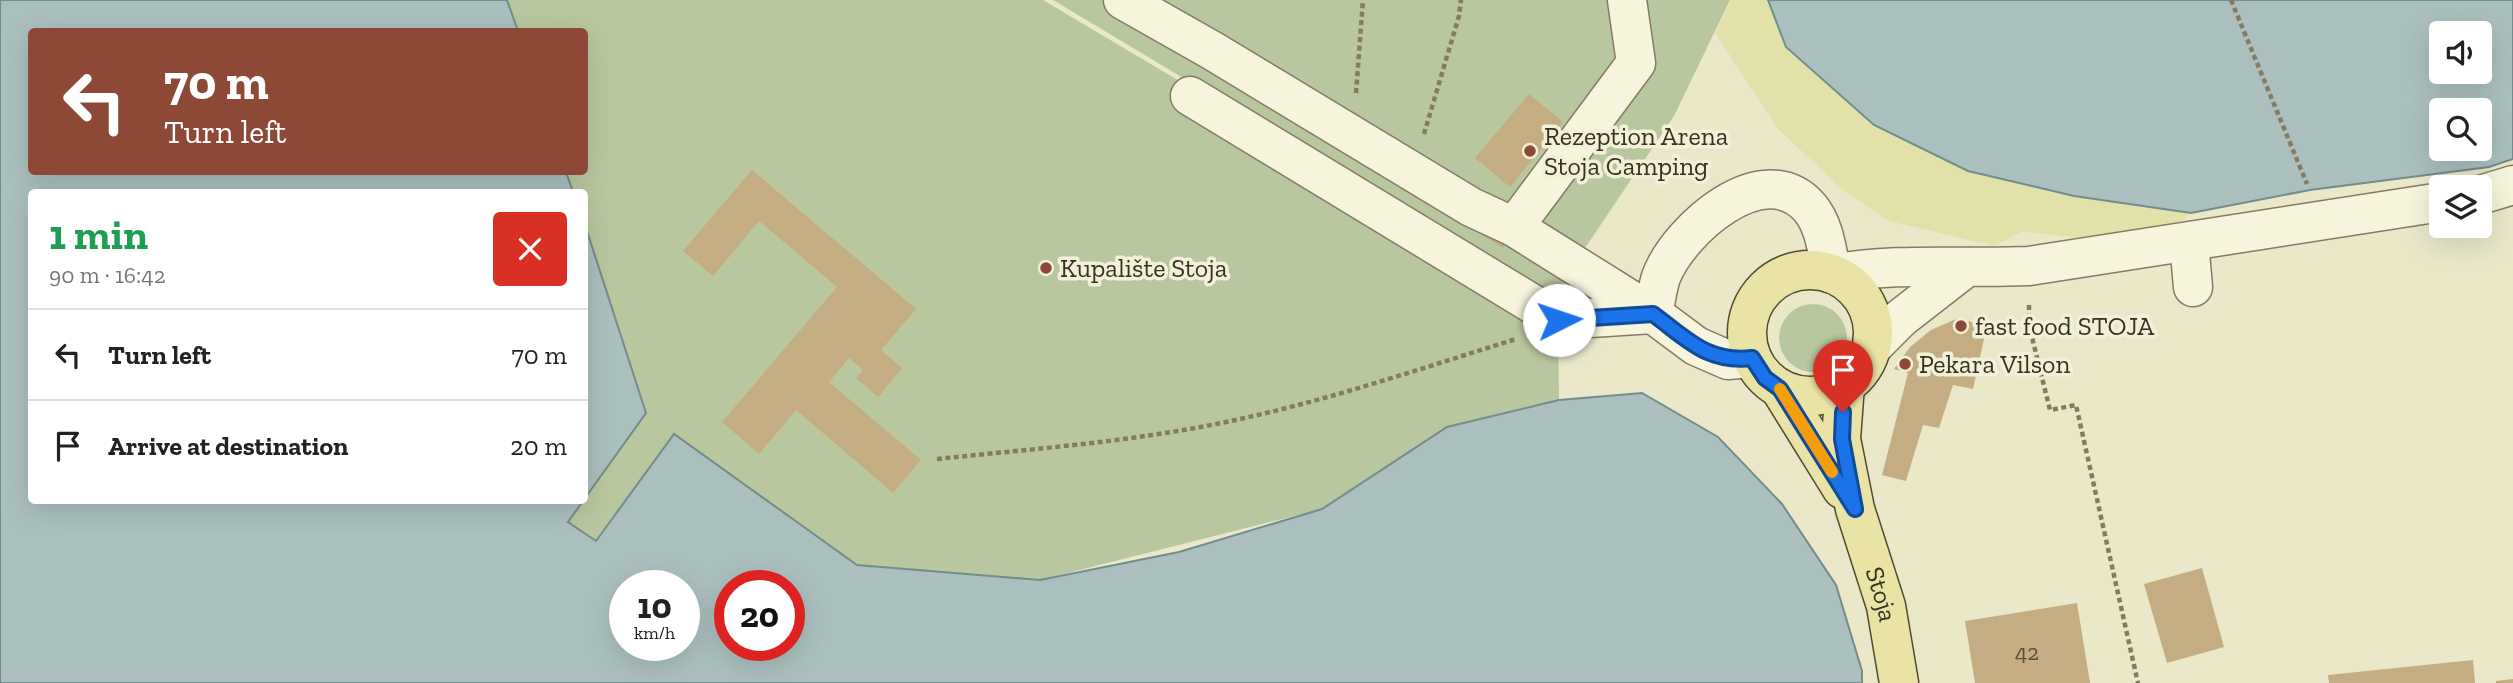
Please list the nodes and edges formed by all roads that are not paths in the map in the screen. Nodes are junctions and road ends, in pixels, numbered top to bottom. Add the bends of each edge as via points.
1 (1123, 0) edge
2 (1627, 0) edge
3 (1190, 96) dead end
4 (2513, 185) edge
5 (2492, 191) edge
6 (2429, 204) edge
7 (1514, 227) junction
8 (2189, 242) junction
9 (1964, 269) junction
10 (1832, 274) junction
11 (2193, 287) dead end
12 (1653, 314) junction
13 (1872, 347) junction
14 (1752, 358) junction
15 (1845, 385) junction
16 (1780, 389) junction
17 (1855, 509) junction
18 (1899, 683) edge

1 - 7 street via 1471,207
2 - 7 street via 1636,63
3 - 12 street via 1559,320
4 - 5 street
6 - 8 street
7 - 12 street
8 - 9 street via 2029,265
8 - 11 street
9 - 10 street via 1876,266
9 - 13 street
10 - 12 street via 1822,227 1810,208 1796,196 1763,188 1735,197 1680,246 1662,276
10 - 13 main road via 1861,295 1869,311
10 - 14 main road via 1791,273 1757,298 1748,327
12 - 14 street via 1696,346 1728,360
13 - 15 main road via 1865,365
14 - 16 main road via 1765,378
15 - 16 main road via 1818,396
15 - 17 main road via 1842,439
16 - 17 main road
17 - 18 main road, Stoja via 1886,606

